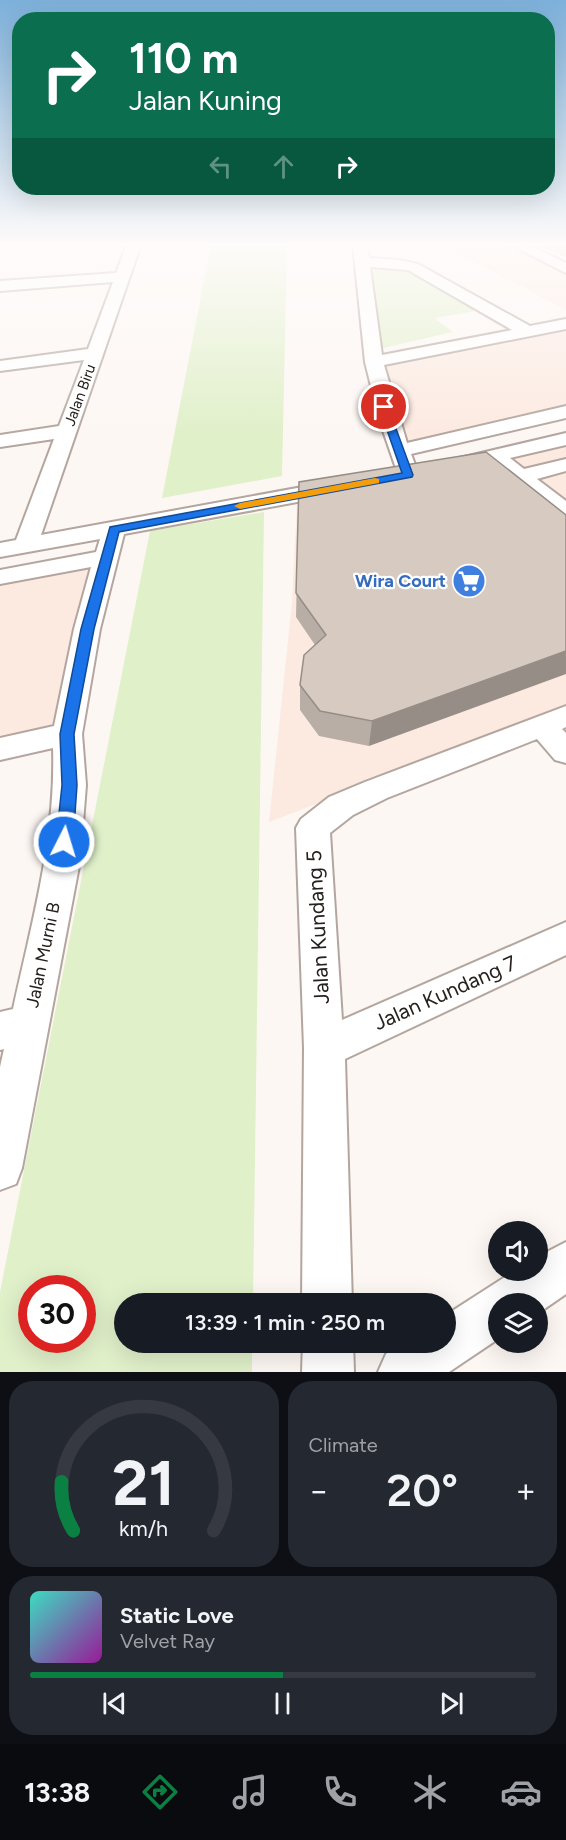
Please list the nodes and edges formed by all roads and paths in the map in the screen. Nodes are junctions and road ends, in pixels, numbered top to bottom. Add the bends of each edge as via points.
1 (111, 308) edge
2 (367, 308) edge
3 (486, 308) edge
4 (566, 324) edge
5 (528, 332) junction
6 (95, 353) junction
7 (374, 362) junction
8 (0, 366) edge
9 (566, 412) edge
10 (67, 431) junction
11 (566, 439) edge
12 (0, 441) edge
13 (399, 451) junction
14 (496, 457) junction
15 (566, 465) edge
16 (408, 475) junction
17 (520, 476) junction
18 (385, 479) edge
19 (362, 484) edge
20 (566, 512) edge
21 (111, 543) junction
22 (26, 545) junction
23 (0, 550) edge
24 (0, 577) edge
25 (558, 731) edge
26 (67, 734) junction
27 (0, 749) edge
28 (566, 938) edge
29 (14, 1027) edge
30 (324, 1048) junction
31 (0, 1168) edge
32 (566, 1266) edge
33 (327, 1293) edge
34 (525, 1293) edge
35 (488, 1317) edge
36 (328, 1353) edge
37 (328, 1372) edge
38 (404, 1372) edge

1 - 6 street, Jalan Biru
2 - 7 street
3 - 5 street
4 - 5 street
5 - 7 street
6 - 8 street
6 - 10 street, Jalan Biru
7 - 13 street
9 - 13 street
10 - 12 street
10 - 22 street, Jalan Biru
11 - 14 street
13 - 16 street
14 - 16 street
14 - 17 street
15 - 17 street
16 - 18 street
17 - 20 street
19 - 21 street
21 - 22 street
21 - 24 street
21 - 26 street, Jalan Murni B via 87,629
22 - 23 street
25 - 30 street, Jalan Kundang 5 via 376,790 341,806 313,828
26 - 27 street
26 - 29 street, Jalan Murni B via 70,785 63,861
28 - 30 street, Jalan Kundang 7
29 - 31 street, Jalan Murni B
30 - 33 street, Jalan Kundang 5
32 - 34 street
35 - 38 street
36 - 37 street

